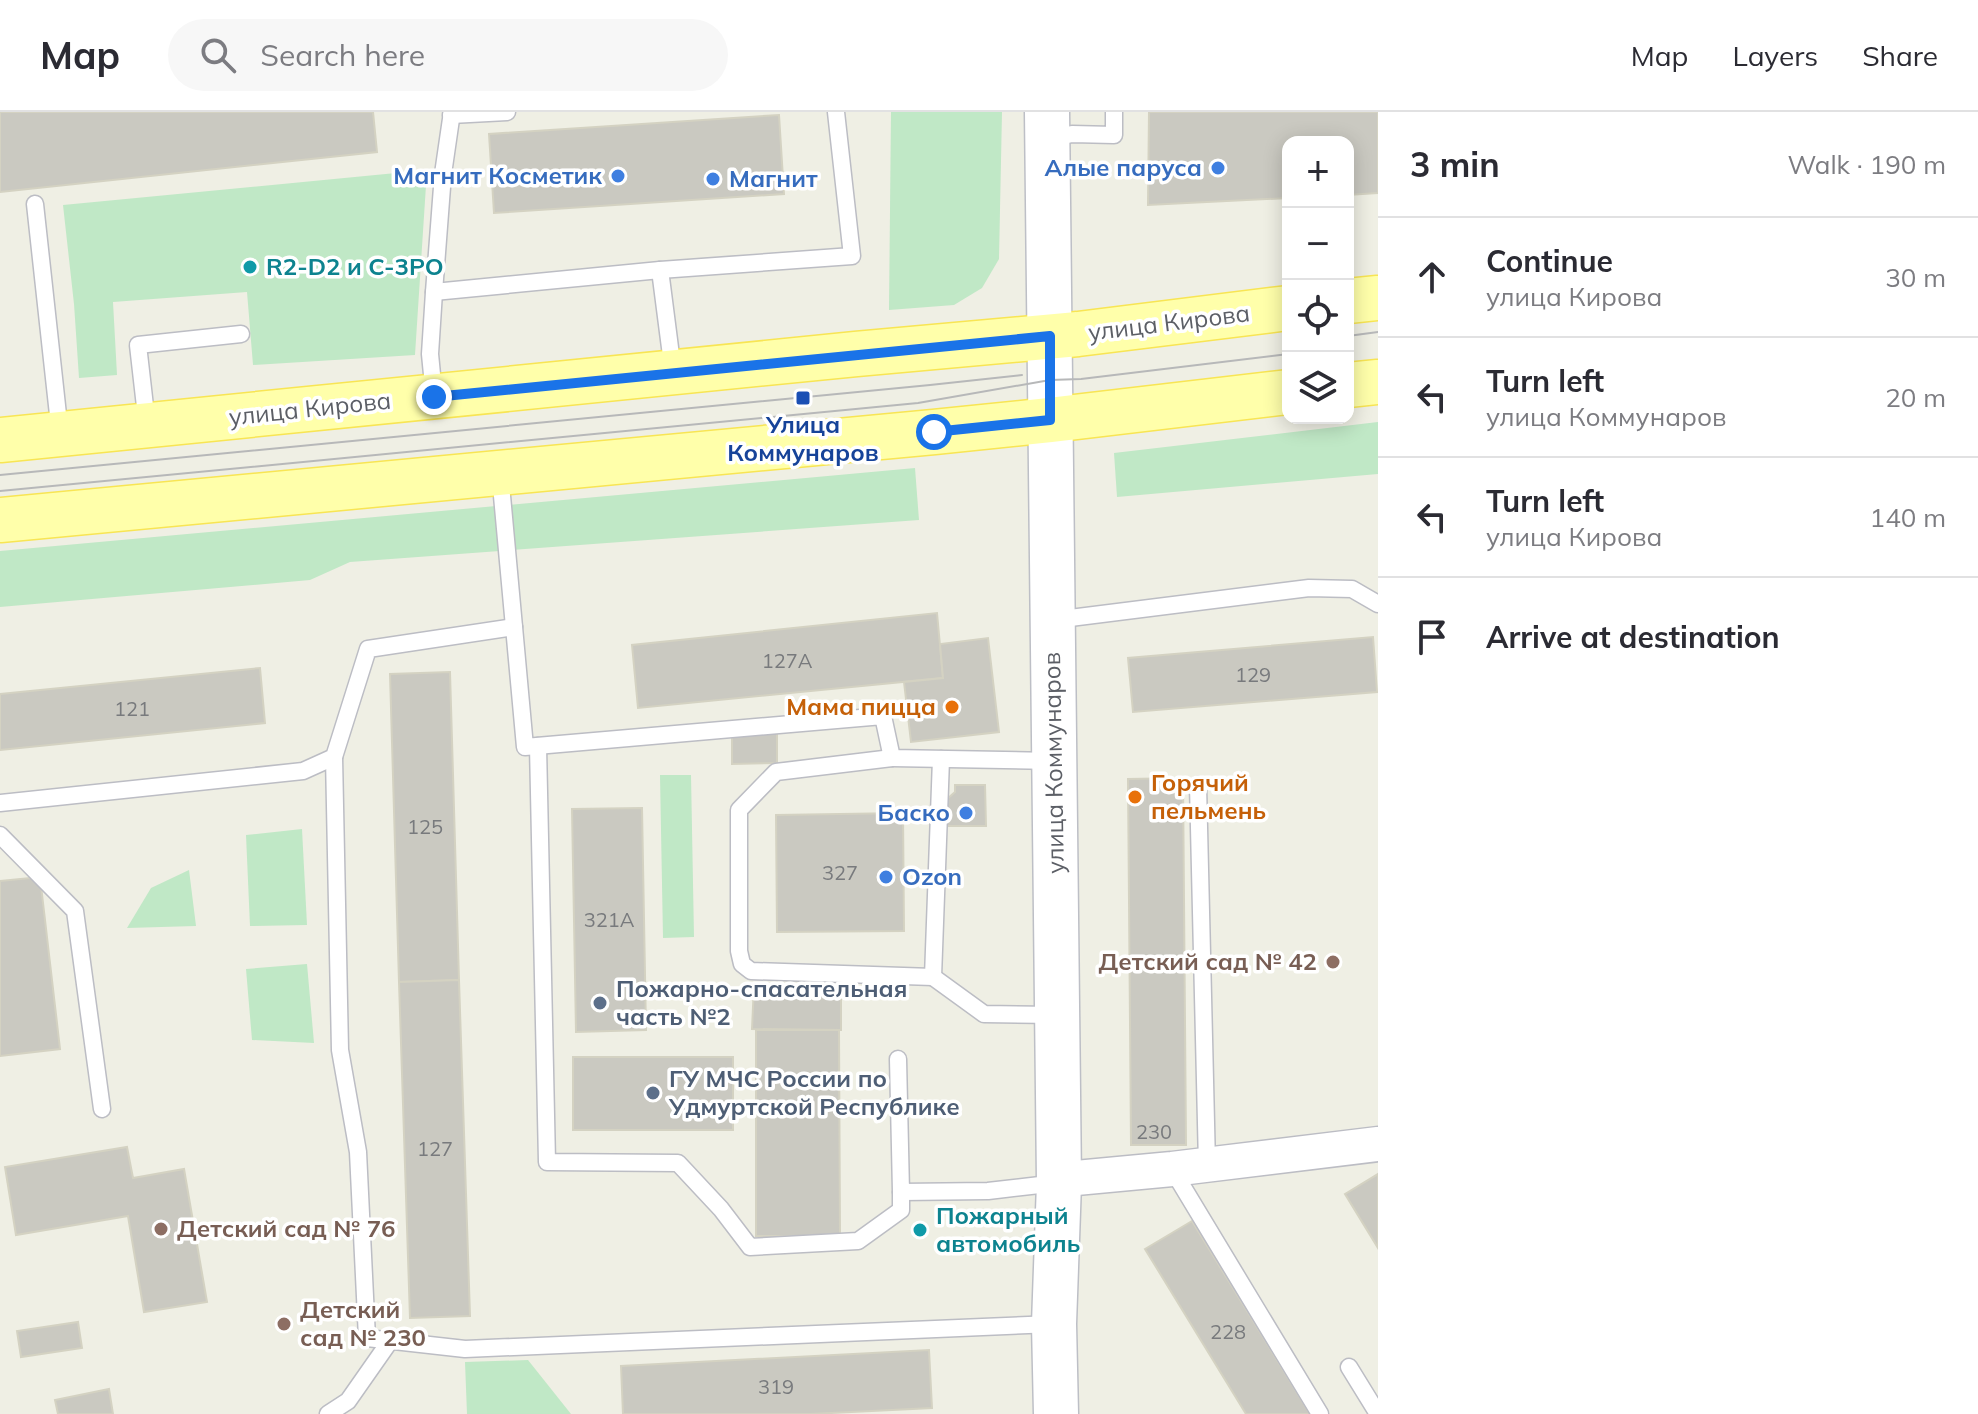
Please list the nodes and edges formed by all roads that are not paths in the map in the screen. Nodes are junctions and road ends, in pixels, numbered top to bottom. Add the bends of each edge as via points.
1 (507, 112) edge
2 (836, 112) edge
3 (1114, 112) edge
4 (452, 114) edge
5 (1047, 126) edge
6 (35, 204) dead end
7 (660, 270) junction
8 (434, 292) junction
9 (1378, 298) edge
10 (1354, 300) edge
11 (1282, 309) edge
12 (241, 334) dead end
13 (1050, 336) junction
14 (673, 373) junction
15 (1378, 382) edge
16 (1354, 384) edge
17 (1282, 393) edge
18 (434, 397) junction
19 (1050, 420) junction
20 (147, 425) junction
21 (60, 434) junction
22 (0, 440) edge
23 (500, 473) junction
24 (0, 520) edge
25 (1378, 604) edge
26 (1052, 621) junction
27 (514, 627) junction
28 (538, 746) junction
29 (334, 757) junction
30 (892, 758) junction
31 (941, 759) junction
32 (1053, 761) junction
33 (1198, 785) dead end
34 (0, 803) edge
35 (0, 835) edge
36 (933, 977) junction
37 (1057, 1015) junction
38 (898, 1059) dead end
39 (102, 1109) dead end
40 (1378, 1144) edge
41 (1207, 1165) junction
42 (1172, 1169) junction
43 (1059, 1183) junction
44 (901, 1192) junction
45 (1054, 1324) junction
46 (390, 1341) junction
47 (1349, 1367) dead end
48 (328, 1414) edge
49 (1056, 1414) edge
50 (1320, 1414) edge
51 (1378, 1414) edge

1 - 4 lane
2 - 7 lane via 852,256
3 - 5 lane via 1114,135 1072,134
4 - 8 lane
5 - 13 street, улица Коммунаров
6 - 21 lane
7 - 8 lane
7 - 14 lane
8 - 18 lane
9 - 10 main road
11 - 13 main road, улица Кирова
12 - 20 lane via 138,345
13 - 14 main road, улица Кирова
13 - 19 street, улица Коммунаров
14 - 18 main road, улица Кирова
15 - 16 main road
17 - 19 main road
18 - 20 main road, улица Кирова
19 - 23 main road
19 - 26 street, улица Коммунаров
20 - 21 main road, улица Кирова
21 - 22 main road, улица Кирова
23 - 24 main road
23 - 27 lane
25 - 26 lane via 1352,589 1309,588
26 - 32 street, улица Коммунаров
27 - 28 lane via 525,747
27 - 29 lane via 368,649
28 - 30 lane via 883,716
28 - 44 lane via 547,1162 678,1163 750,1247 858,1241 901,1210
29 - 34 lane via 303,771
29 - 46 lane via 340,1050 358,1152 367,1338
30 - 31 lane
30 - 36 lane via 776,772 739,810 739,951 742,964 751,971
31 - 32 lane
31 - 36 lane
32 - 37 street, улица Коммунаров
33 - 41 lane
35 - 39 lane via 75,911
36 - 37 lane via 984,1014
37 - 43 street, улица Коммунаров
38 - 44 lane
40 - 41 street
41 - 42 street
42 - 43 street
42 - 50 lane
43 - 44 lane
43 - 45 street, улица Коммунаров
45 - 46 lane via 465,1349
45 - 49 street, улица Коммунаров
46 - 48 lane via 348,1401
47 - 51 lane

